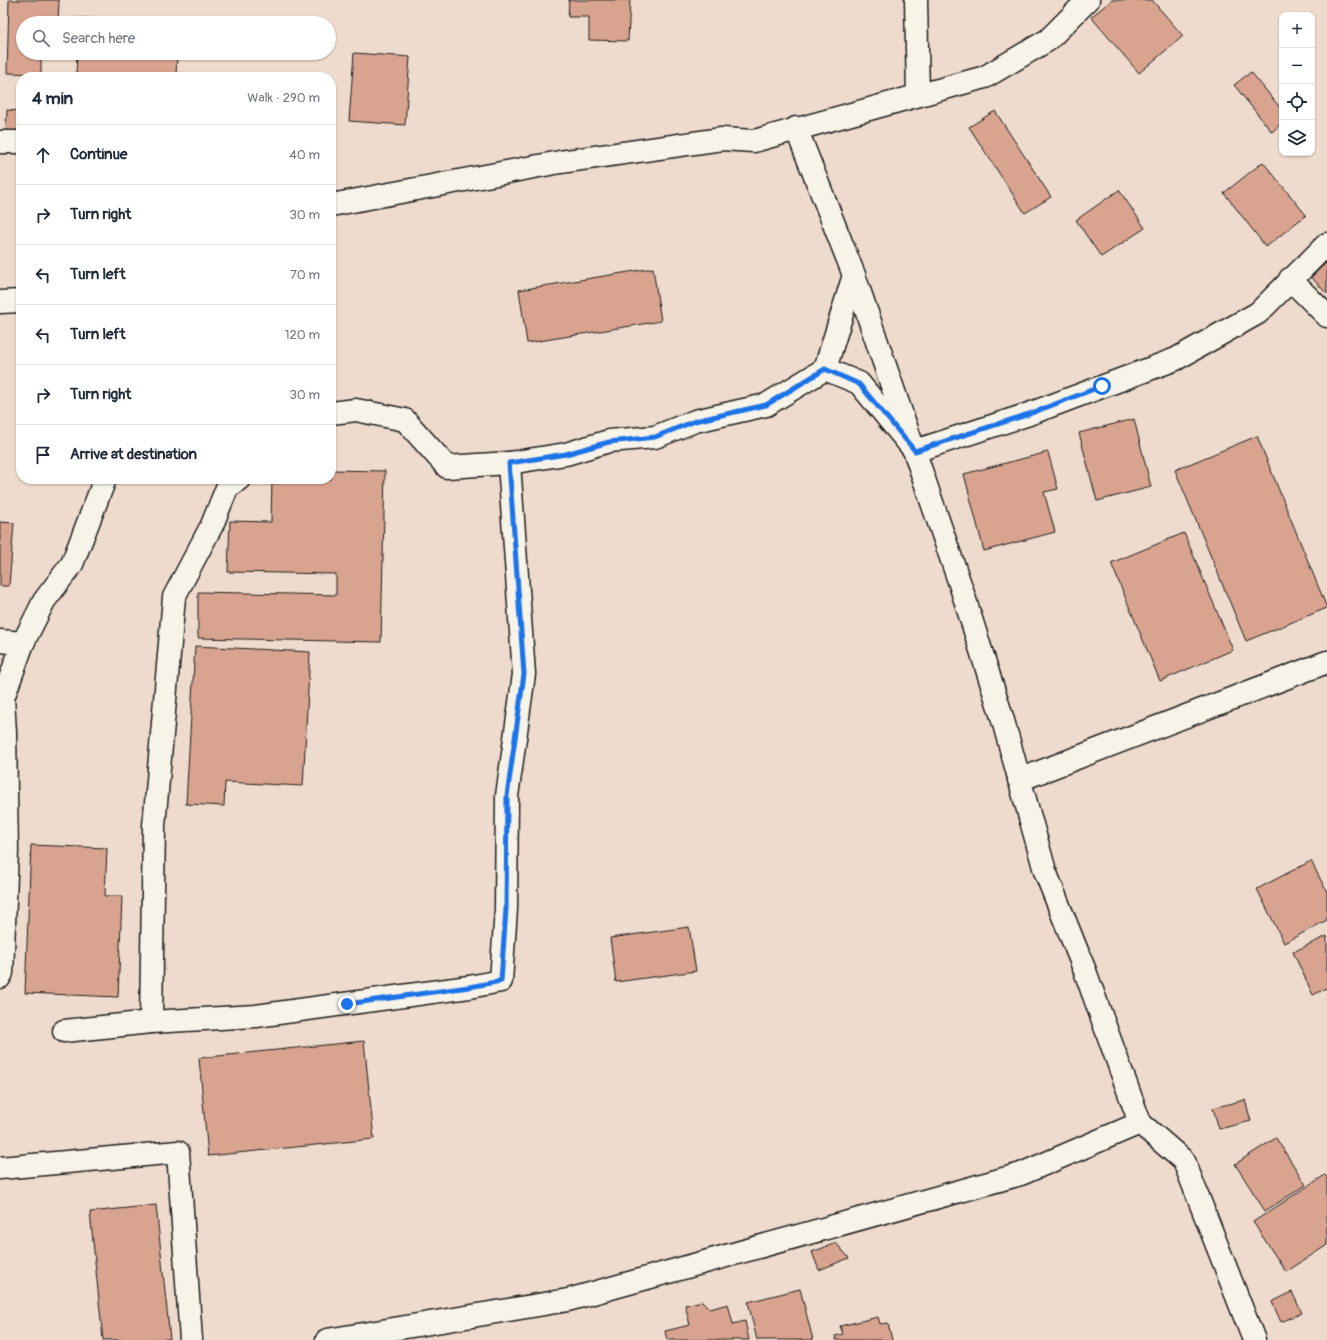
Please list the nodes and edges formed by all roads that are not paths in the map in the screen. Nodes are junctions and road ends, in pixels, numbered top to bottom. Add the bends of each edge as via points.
1 (916, 0) edge
2 (1088, 0) edge
3 (918, 95) junction
4 (796, 128) junction
5 (0, 142) edge
6 (16, 142) edge
7 (336, 203) edge
8 (1327, 244) edge
9 (854, 275) junction
10 (1290, 279) junction
11 (16, 301) edge
12 (0, 302) edge
13 (1327, 316) edge
14 (825, 369) junction
15 (336, 412) edge
16 (915, 451) junction
17 (509, 463) junction
18 (103, 484) edge
19 (232, 484) edge
20 (0, 641) edge
21 (23, 643) junction
22 (1327, 662) edge
23 (1019, 780) junction
24 (0, 977) edge
25 (151, 1022) junction
26 (64, 1031) dead end
27 (1140, 1123) junction
28 (0, 1168) edge
29 (191, 1340) edge
30 (327, 1340) edge
31 (1254, 1340) edge

1 - 3 street
2 - 3 street via 1048,40 985,77
3 - 4 street
4 - 7 street via 754,141 722,139 560,162
4 - 9 street
5 - 6 street
8 - 10 street
9 - 14 street
9 - 16 street
10 - 13 street
10 - 16 street via 1258,313 1176,358 1029,414
11 - 12 street
14 - 16 street via 859,384
14 - 17 street via 766,405 695,421 655,437 609,442 566,454
15 - 17 street via 356,410 405,420 447,467
16 - 23 street via 963,594
17 - 25 street via 524,674 507,796 506,909 501,981 256,1016
18 - 21 street via 72,564 44,601
19 - 25 street via 227,488 212,525 174,597 154,826
20 - 21 street
21 - 24 street via 3,698 7,851
22 - 23 street
23 - 27 street via 1045,871 1085,971
25 - 26 street
27 - 30 street via 1021,1174 568,1300
27 - 31 street via 1184,1161
28 - 29 street via 178,1152

